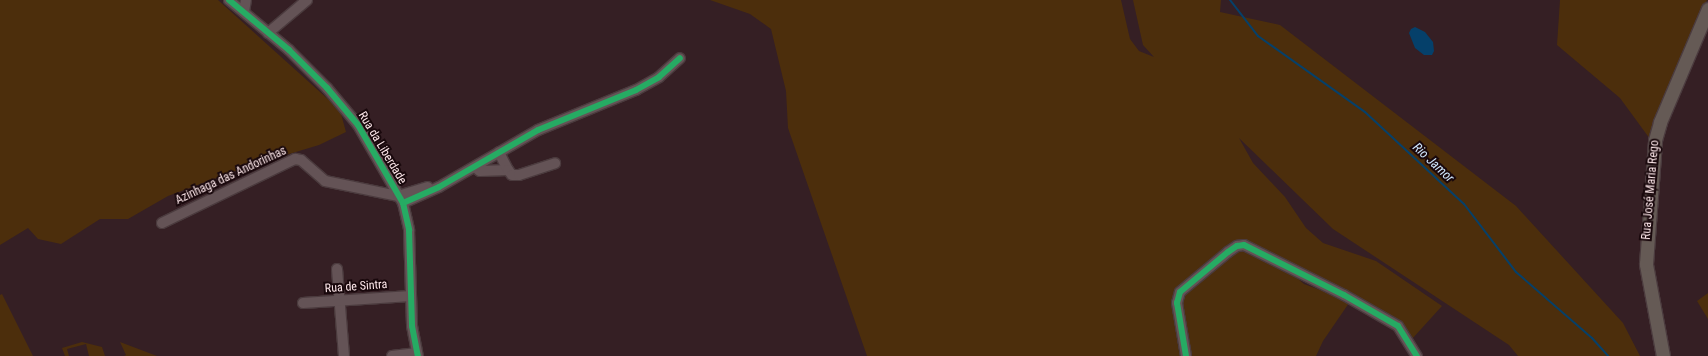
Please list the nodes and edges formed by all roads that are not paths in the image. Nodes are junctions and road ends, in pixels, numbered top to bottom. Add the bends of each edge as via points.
1 (229, 0) edge
2 (246, 0) edge
3 (307, 0) edge
4 (1708, 9) edge
5 (244, 12) junction
6 (268, 32) junction
7 (680, 58) dead end
8 (500, 152) junction
9 (555, 163) dead end
10 (474, 167) junction
11 (508, 170) junction
12 (401, 200) junction
13 (162, 223) dead end
14 (338, 269) dead end
15 (411, 296) junction
16 (339, 301) junction
17 (303, 304) dead end
18 (417, 354) edge
19 (344, 356) edge
20 (392, 356) edge
21 (1186, 356) edge
22 (1417, 356) edge
23 (1663, 356) edge

1 - 5 street, Rua da Liberdade
2 - 5 street
3 - 6 street
4 - 23 main road, Rua José Maria Rego via 1660,122 1655,140 1646,264
5 - 6 street, Rua da Liberdade
6 - 12 street, Rua da Liberdade via 327,88 358,125
7 - 8 street via 659,77 636,90 554,123
8 - 10 street
8 - 11 street
9 - 11 street via 519,175 512,175
10 - 11 street via 480,171
10 - 12 street via 442,185
12 - 13 street, Azinhaga das Andorinhas via 325,181 301,160 295,159
12 - 15 street, Rua da Liberdade via 409,230
14 - 16 street
15 - 16 street, Rua de Sintra
15 - 18 street, Rua da Liberdade
16 - 17 street, Rua de Sintra
16 - 19 street
18 - 20 street
21 - 22 street via 1178,303 1180,292 1228,252 1244,245 1344,295 1398,326

